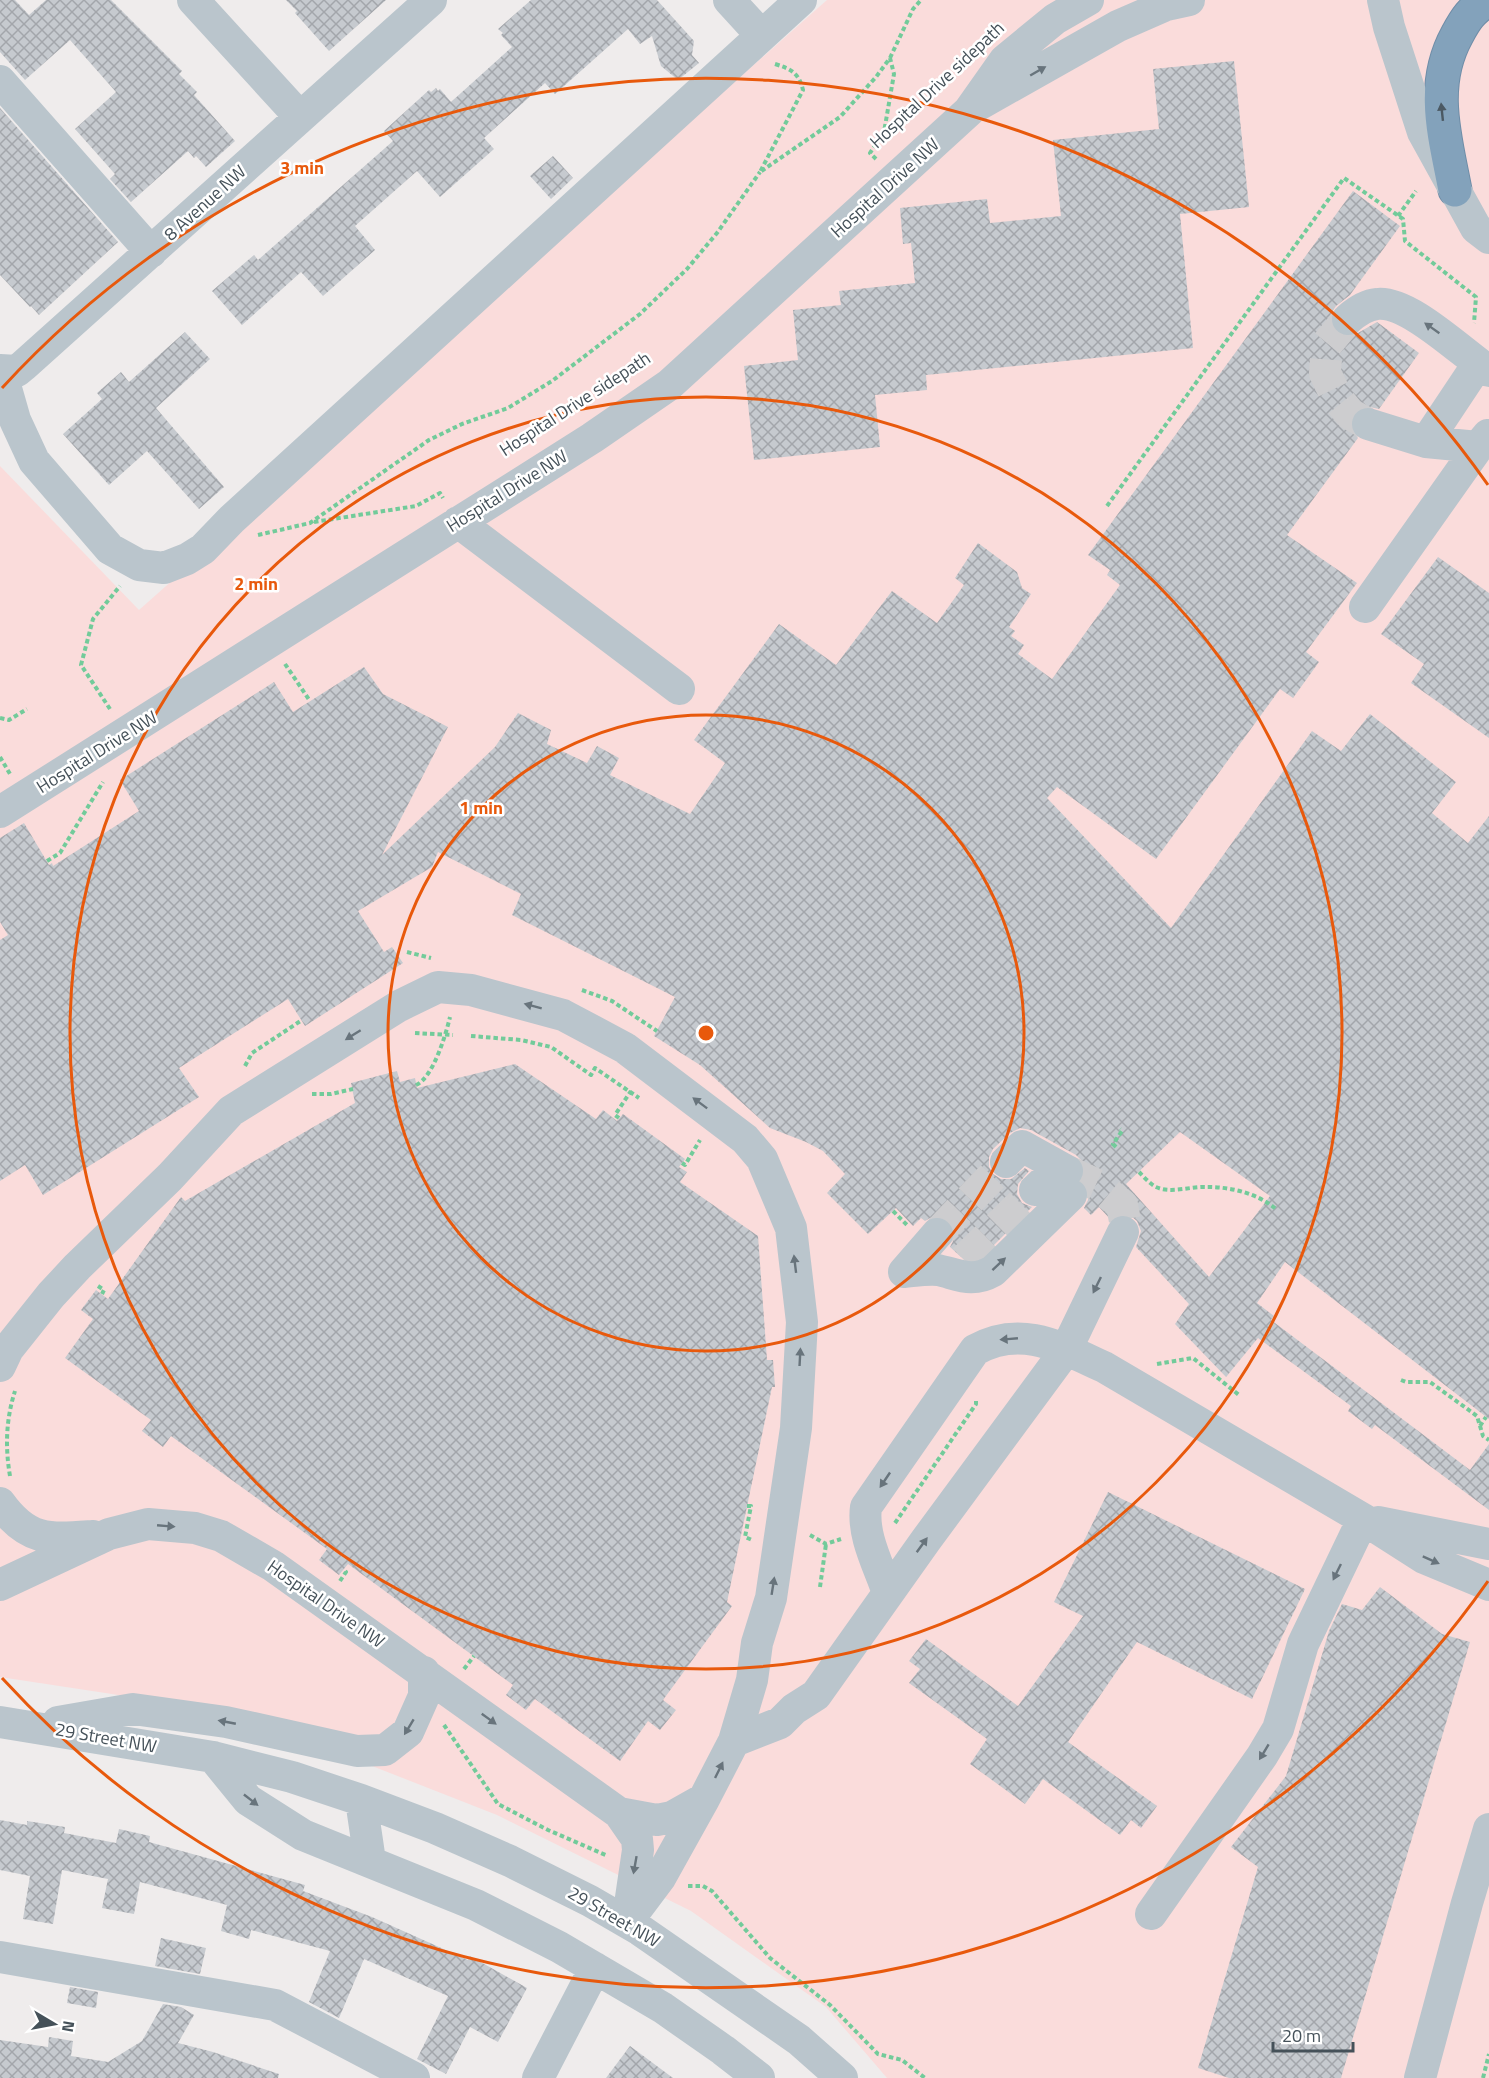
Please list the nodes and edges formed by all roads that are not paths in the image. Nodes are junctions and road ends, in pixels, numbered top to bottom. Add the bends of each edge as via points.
1 (193, 0) edge
2 (431, 0) edge
3 (729, 0) edge
4 (801, 0) edge
5 (1088, 0) edge
6 (1189, 0) edge
7 (1383, 0) edge
8 (1487, 0) edge
9 (761, 35) junction
10 (0, 81) edge
11 (969, 111) junction
12 (300, 117) junction
13 (1455, 190) junction
14 (1489, 238) edge
15 (151, 252) junction
16 (1348, 319) tunnel mouth
17 (1484, 367) edge
18 (1, 370) edge
19 (1368, 424) tunnel mouth
20 (1483, 440) edge
21 (1426, 442) junction
22 (458, 522) junction
23 (1365, 607) dead end
24 (679, 689) dead end
25 (0, 812) edge
26 (1006, 1162) tunnel mouth
27 (1066, 1178) junction
28 (1035, 1191) tunnel mouth
29 (1123, 1232) tunnel mouth
30 (925, 1233) tunnel mouth
31 (1066, 1350) junction
32 (8, 1376) edge
33 (5, 1491) edge
34 (1363, 1519) junction
35 (109, 1534) junction
36 (1489, 1544) edge
37 (0, 1585) edge
38 (1489, 1586) edge
39 (888, 1593) junction
40 (424, 1672) junction
41 (752, 1680) junction
42 (794, 1709) junction
43 (0, 1722) edge
44 (36, 1726) junction
45 (734, 1741) junction
46 (213, 1756) junction
47 (704, 1799) junction
48 (362, 1800) junction
49 (619, 1813) junction
50 (1489, 1829) edge
51 (370, 1861) junction
52 (1151, 1914) dead end
53 (627, 1922) junction
54 (0, 1957) edge
55 (595, 1968) junction
56 (414, 2078) edge
57 (538, 2078) edge
58 (759, 2078) edge
59 (842, 2078) edge
60 (1420, 2078) edge

1 - 12 street
2 - 12 street, 8 Avenue NW
3 - 9 street
4 - 9 street
5 - 11 street, Hospital Drive NW via 1055,19 1005,60
11 -> 6 street, Hospital Drive NW via 1118,26 1166,5
7 - 13 street via 1423,132
13 -> 8 highway via 1445,137 1442,76 1451,46 1470,12
9 - 18 street via 203,549 187,559 164,568 139,565 110,549 34,461 15,420
10 - 15 street
11 - 22 street, Hospital Drive NW via 669,385
12 - 15 street, 8 Avenue NW
13 - 14 street via 1476,228
15 - 18 street, 8 Avenue NW via 17,370
17 -> 16 street via 1406,310 1379,303
17 - 21 street
19 - 21 street
20 - 21 street
20 - 23 street
22 - 24 street
22 - 25 street, Hospital Drive NW
26 - 27 street via 1022,1146
27 - 28 street
30 -> 27 street via 904,1272 956,1267 962,1277 981,1277 993,1271
29 -> 31 street
31 - 34 street via 1104,1367
39 -> 31 street
31 -> 39 street via 1032,1339 1010,1337 988,1342 969,1357 866,1507 868,1538
41 -> 32 street via 757,1643 771,1598 796,1428 802,1322 791,1228 762,1159 745,1139 625,1048 563,1015 471,990 438,987 367,1025 231,1111 51,1295 8,1349
33 - 35 street via 25,1530 51,1539
34 - 36 street
34 -> 38 street via 1424,1558
34 -> 52 street via 1303,1644 1278,1729
35 - 37 street, Hospital Drive NW
35 -> 40 street, Hospital Drive NW via 148,1524 195,1528 221,1536 273,1566
39 - 42 street via 816,1695
40 -> 44 street via 424,1696 408,1732 385,1750 357,1751 226,1722 133,1709
40 -> 49 street, Hospital Drive NW
41 - 42 street via 764,1697
41 - 45 street
42 - 45 street via 780,1724
43 - 44 street, 29 Street NW
44 - 46 street, 29 Street NW
47 -> 45 street
46 - 48 street, 29 Street NW
46 -> 51 street via 248,1800 303,1835
47 - 49 street, Hospital Drive NW via 672,1817 657,1820
47 - 53 street via 660,1878
48 - 51 street
48 - 53 street, 29 Street NW via 510,1861
49 -> 53 street, Hospital Drive NW via 637,1839 638,1850
50 - 60 street
51 - 55 street via 476,1905
53 - 59 street, 29 Street NW via 799,2040
54 - 56 street via 275,2005
55 - 57 street
55 - 58 street via 663,2008

